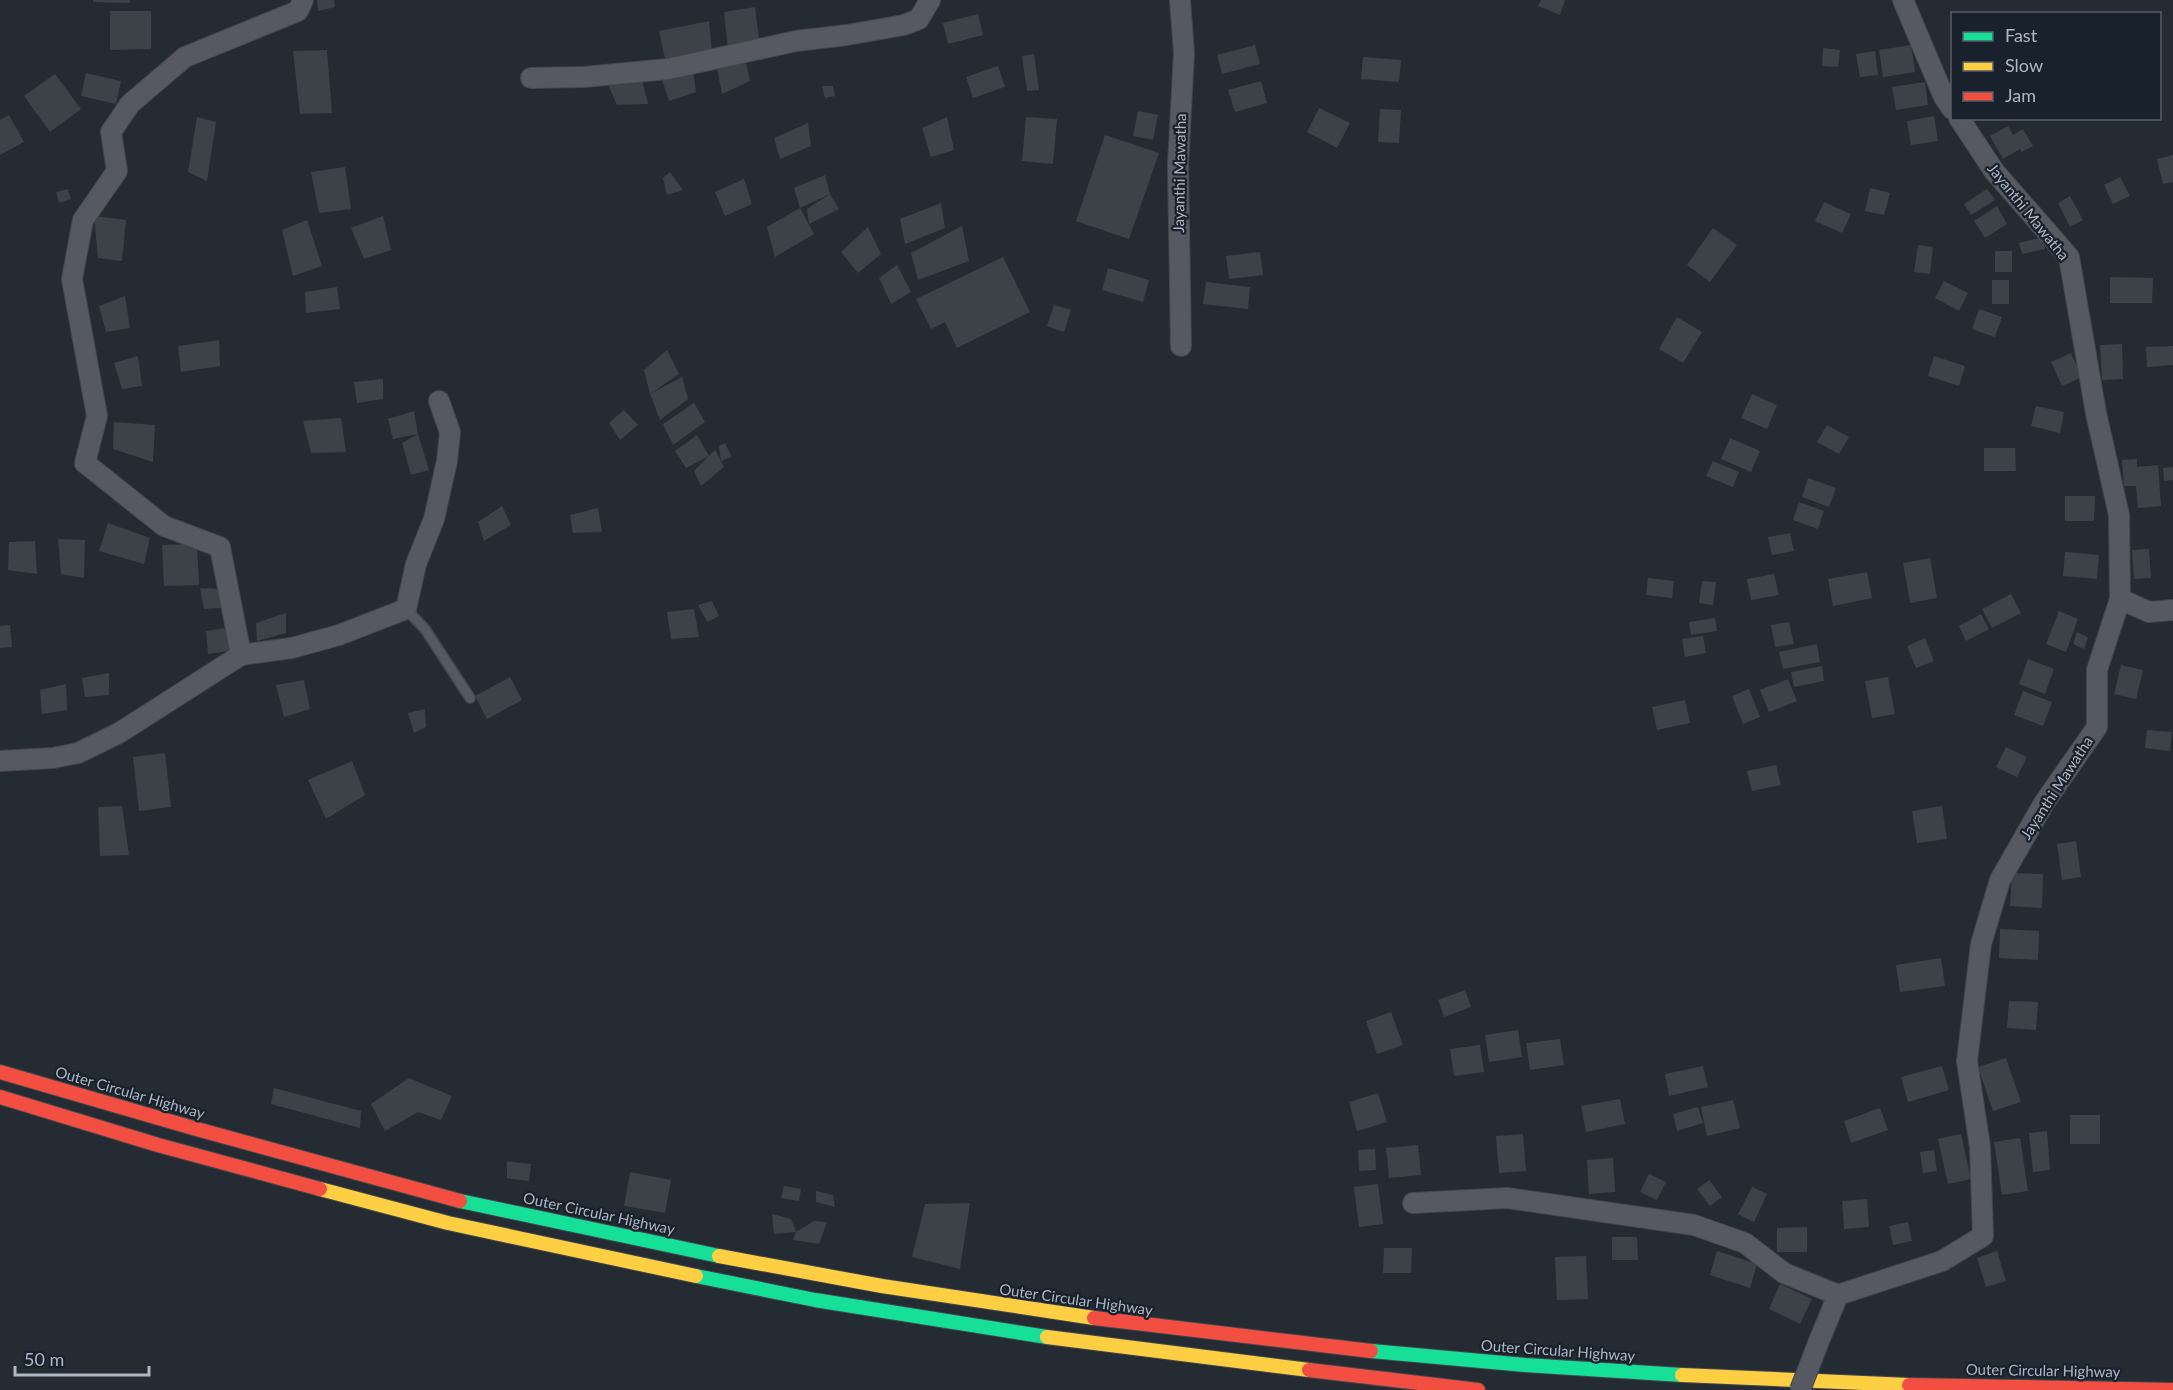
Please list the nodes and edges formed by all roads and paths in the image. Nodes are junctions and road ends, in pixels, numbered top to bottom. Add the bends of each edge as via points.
1 (303, 0) edge
2 (930, 0) edge
3 (1180, 0) edge
4 (1903, 0) edge
5 (531, 78) dead end
6 (1951, 106) edge
7 (1960, 120) edge
8 (1181, 346) dead end
9 (439, 401) dead end
10 (2121, 599) junction
11 (406, 609) junction
12 (2173, 610) edge
13 (242, 656) junction
14 (470, 698) dead end
15 (0, 761) edge
16 (0, 1072) edge
17 (0, 1097) edge
18 (1413, 1203) dead end
19 (1838, 1296) junction
20 (1478, 1390) edge
21 (1800, 1390) edge
22 (2172, 1390) edge

1 - 13 street via 298,11 185,57 130,104 111,132 117,171 83,220 72,279 97,416 85,463 164,526 220,547
2 - 5 street via 919,19 904,25 796,40 668,69
3 - 8 street, Jayanthi Mawatha via 1184,53 1178,165
4 - 6 street
7 - 10 street, Jayanthi Mawatha via 1994,171 2069,257 2096,413 2119,515
9 - 11 street via 450,432 447,461
10 - 12 street via 2149,612
10 - 19 street, Jayanthi Mawatha via 2097,670 2097,727 2044,803 2000,880 1981,944 1967,1061 1980,1147 1983,1236 1942,1261
11 - 13 street via 339,635
11 - 14 lane via 426,629
13 - 15 street via 119,733 78,753
16 - 22 highway, Outer Circular Highway via 164,1121 477,1205 816,1276 1000,1306 1168,1330 1689,1377
17 - 20 highway via 158,1145 448,1223 827,1302 1166,1353
18 - 19 street via 1507,1198 1694,1225 1745,1243 1784,1273
19 - 21 street, bridge

